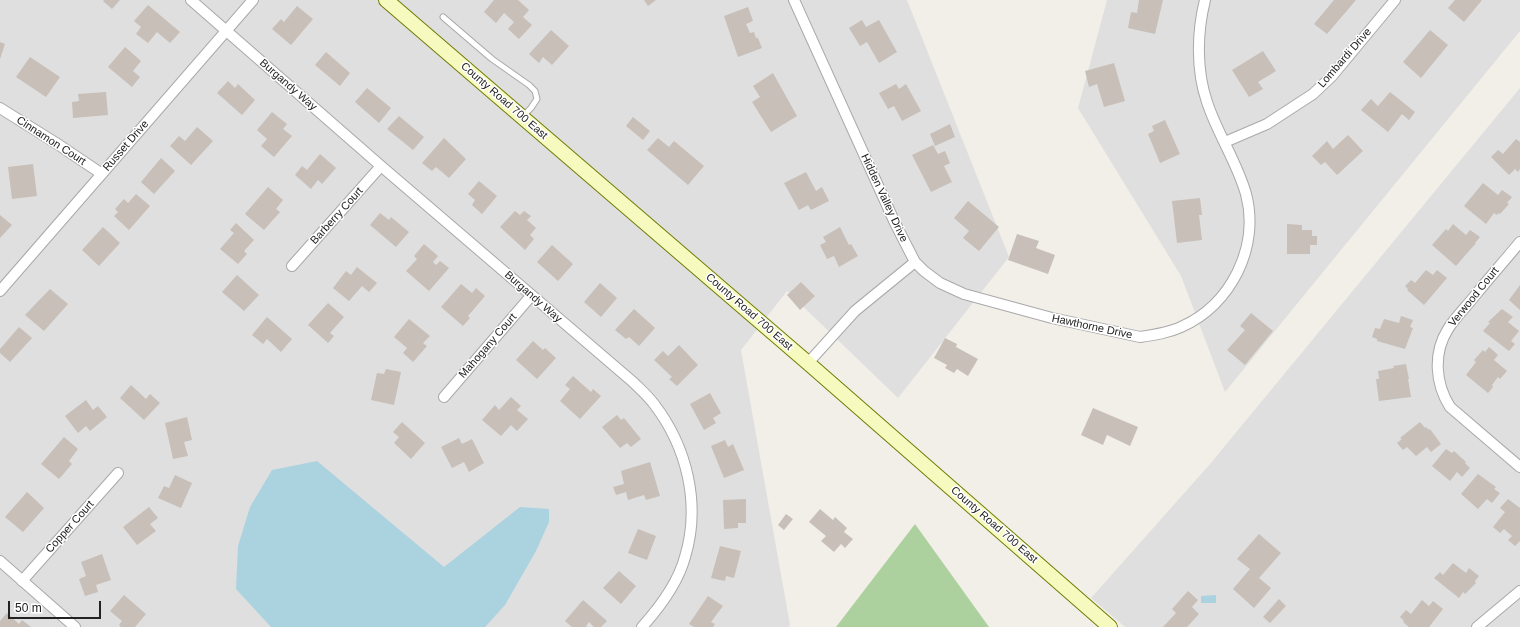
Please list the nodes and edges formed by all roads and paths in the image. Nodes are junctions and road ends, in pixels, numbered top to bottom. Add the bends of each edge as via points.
1 (191, 0) edge
2 (253, 0) edge
3 (386, 0) edge
4 (794, 0) edge
5 (1205, 0) edge
6 (1395, 0) edge
7 (443, 17) dead end
8 (226, 30) junction
9 (0, 108) edge
10 (522, 117) junction
11 (1225, 142) junction
12 (381, 166) junction
13 (102, 174) junction
14 (1520, 242) edge
15 (915, 262) junction
16 (292, 266) dead end
17 (0, 291) edge
18 (532, 296) junction
19 (808, 363) junction
20 (444, 397) dead end
21 (1520, 467) edge
22 (118, 473) dead end
23 (0, 561) edge
24 (22, 581) junction
25 (1520, 591) edge
26 (75, 627) edge
27 (642, 627) edge
28 (1110, 627) edge
29 (1477, 627) edge

1 - 8 street, Burgandy Way
2 - 8 street, Russet Drive
3 - 10 main road, County Road 700 East
4 - 15 street, Hidden Valley Drive via 891,215
5 - 11 street, Hawthorne Drive via 1199,46 1202,77 1207,102
6 - 11 street, Lombardi Drive via 1332,76 1313,94 1268,124
7 - 10 lane via 535,91 536,99
8 - 12 street, Burgandy Way
8 - 13 street, Russet Drive
9 - 13 street, Cinnamon Court
10 - 19 main road, County Road 700 East
11 - 15 street, Hawthorne Drive via 1246,196 1250,224 1245,252 1227,290 1206,311 1182,327 1140,337 1052,318 951,289 931,277
12 - 16 street, Barberry Court
12 - 18 street, Burgandy Way
13 - 17 street, Russet Drive
14 - 21 street, Verwood Court via 1449,328 1441,346 1438,366 1442,394 1450,407
15 - 19 street via 855,311
18 - 20 street, Mahogany Court
18 - 27 street, Burgandy Way via 633,382 654,404 671,429 683,455 691,497 691,529 686,557 664,599
19 - 28 main road, County Road 700 East
22 - 24 street, Copper Court
23 - 24 street
24 - 26 street
25 - 29 street

